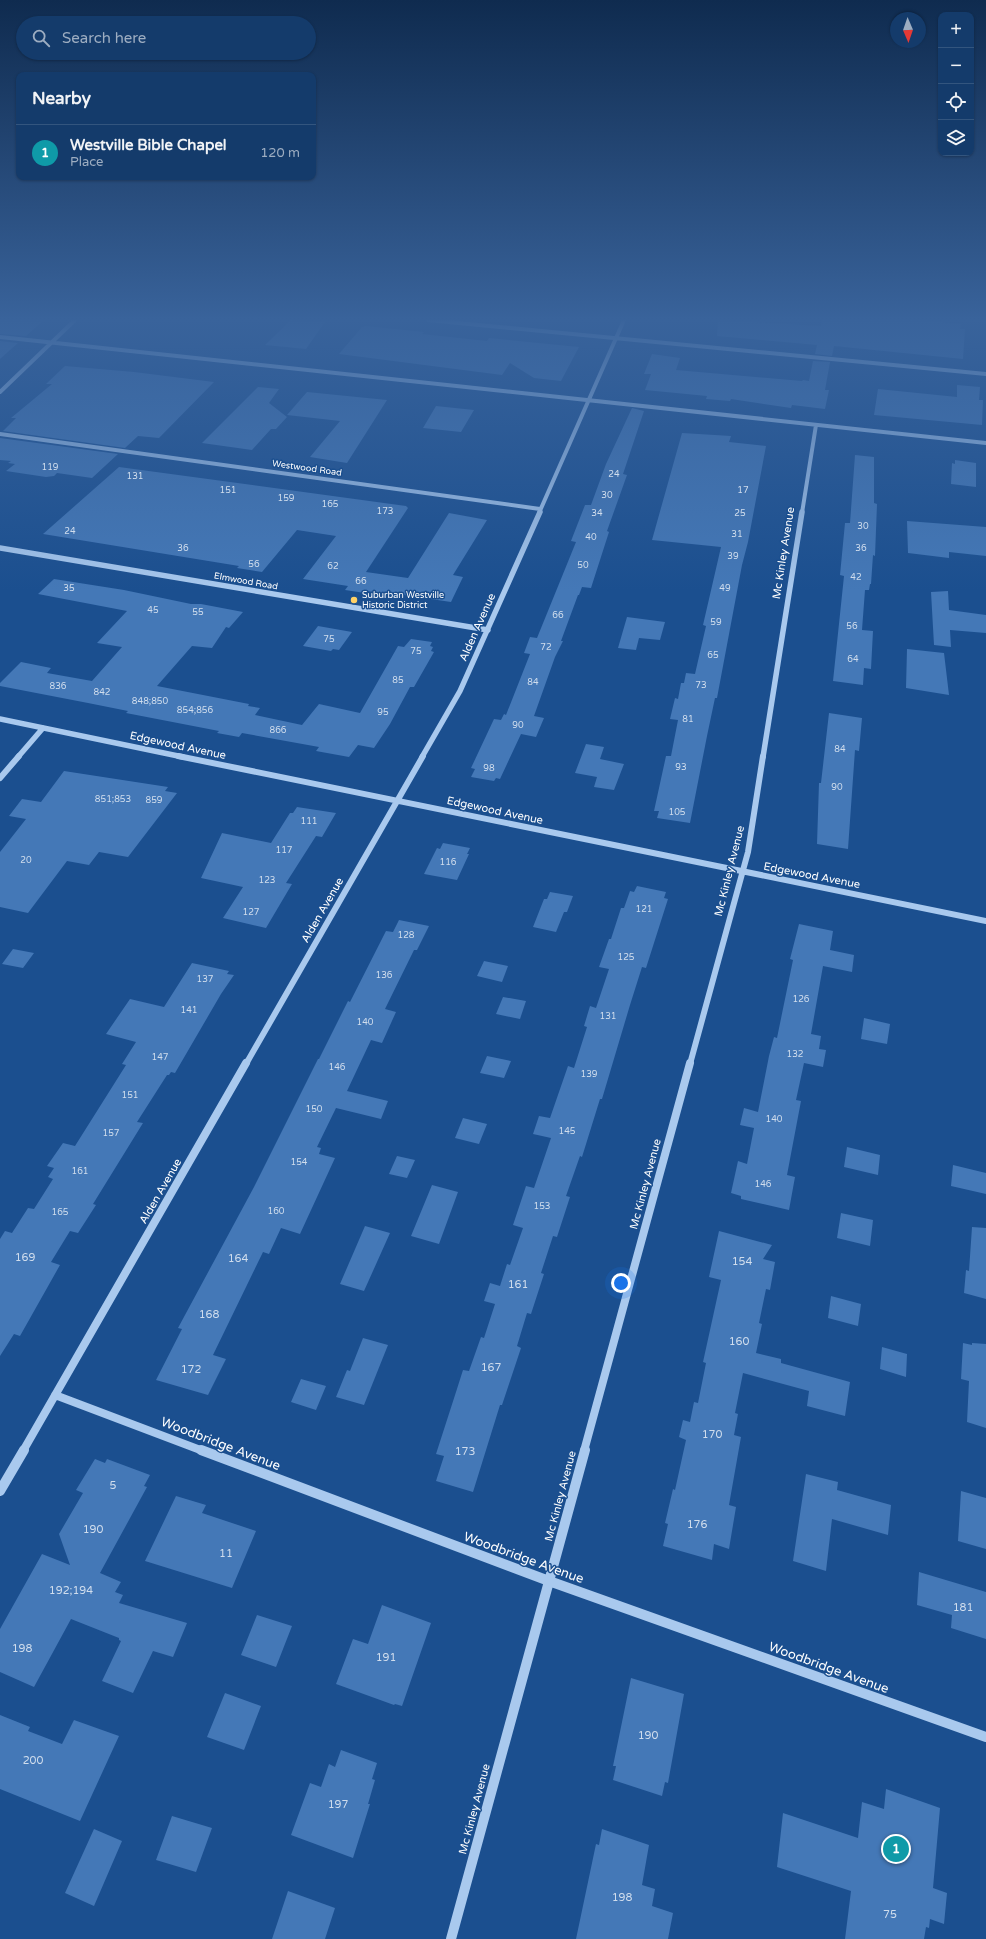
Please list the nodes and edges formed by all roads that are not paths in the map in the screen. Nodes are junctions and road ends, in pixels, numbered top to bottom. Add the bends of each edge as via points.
1 (586, 410) edge
2 (683, 410) edge
3 (816, 424) junction
4 (0, 434) edge
5 (986, 443) edge
6 (540, 508) junction
7 (0, 548) edge
8 (488, 630) junction
9 (0, 719) edge
10 (43, 728) junction
11 (0, 778) edge
12 (398, 800) junction
13 (743, 871) junction
14 (986, 920) edge
15 (55, 1395) junction
16 (0, 1491) edge
17 (549, 1580) junction
18 (986, 1737) edge
19 (451, 1939) edge

1 - 6 street, Alden Avenue
2 - 3 street
3 - 5 street
3 - 13 street, Mc Kinley Avenue
4 - 6 street, Westwood Road
6 - 8 street, Alden Avenue
7 - 8 street, Elmwood Road
8 - 12 street, Alden Avenue via 460,690
9 - 10 street, Edgewood Avenue
10 - 11 street
10 - 12 street, Edgewood Avenue
12 - 13 street, Edgewood Avenue
12 - 15 street, Alden Avenue
13 - 14 street, Edgewood Avenue
13 - 17 street, Mc Kinley Avenue
15 - 16 street, Alden Avenue
15 - 17 street, Woodbridge Avenue
17 - 18 street, Woodbridge Avenue
17 - 19 street, Mc Kinley Avenue

